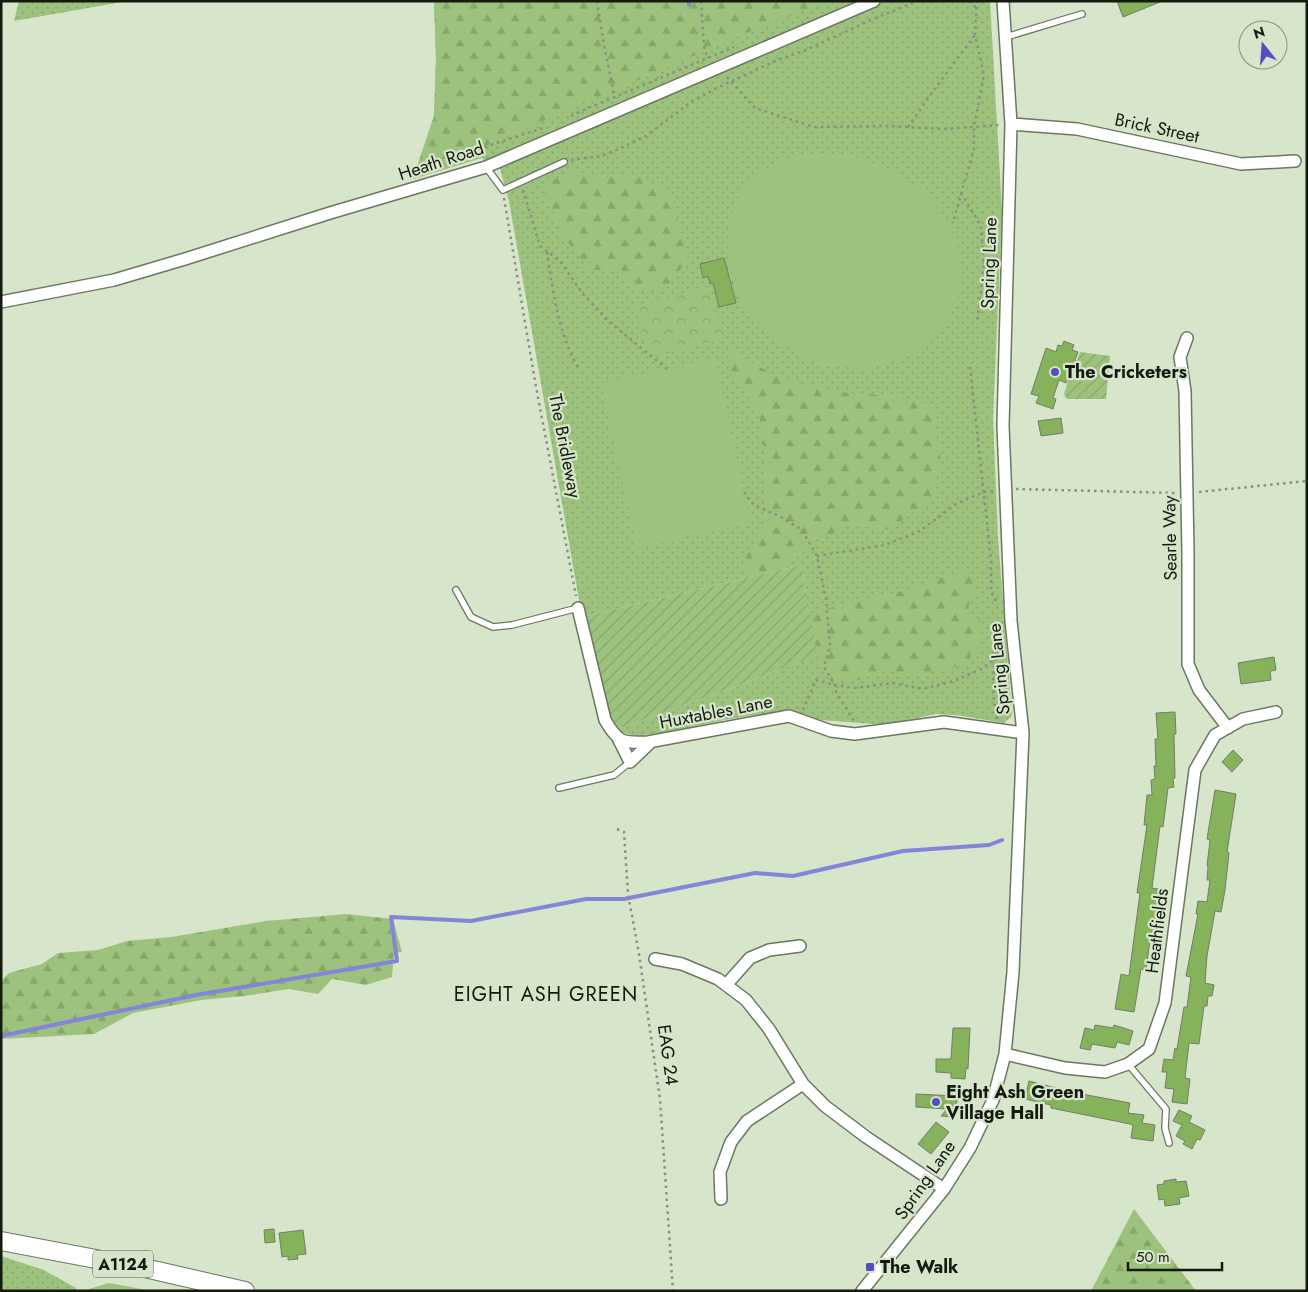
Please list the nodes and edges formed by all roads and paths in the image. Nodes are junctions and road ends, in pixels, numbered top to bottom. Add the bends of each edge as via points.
1 (597, 1) edge
2 (701, 1) edge
3 (874, 1) edge
4 (917, 1) edge
5 (969, 1) edge
6 (977, 1) edge
7 (1003, 1) edge
8 (977, 9) junction
9 (1082, 14) dead end
10 (975, 36) junction
11 (1006, 37) junction
12 (707, 57) junction
13 (715, 70) junction
14 (731, 81) junction
15 (615, 97) junction
16 (618, 112) junction
17 (568, 118) dead end
18 (553, 124) dead end
19 (1011, 124) junction
20 (974, 126) junction
21 (908, 127) junction
22 (466, 153) dead end
23 (1295, 161) dead end
24 (564, 162) joint
25 (486, 167) junction
26 (519, 182) junction
27 (503, 190) junction
28 (961, 193) junction
29 (954, 219) dead end
30 (547, 252) junction
31 (1, 302) edge
32 (977, 323) dead end
33 (1187, 338) dead end
34 (970, 367) dead end
35 (579, 368) dead end
36 (667, 369) dead end
37 (1307, 481) edge
38 (1006, 488) junction
39 (744, 492) dead end
40 (984, 492) junction
41 (1187, 493) junction
42 (816, 556) junction
43 (456, 590) dead end
44 (578, 608) junction
45 (1001, 612) dead end
46 (1002, 628) dead end
47 (995, 659) junction
48 (835, 686) junction
49 (1276, 712) dead end
50 (799, 719) junction
51 (1228, 728) junction
52 (999, 730) junction
53 (1023, 733) junction
54 (855, 734) junction
55 (615, 736) junction
56 (652, 742) junction
57 (630, 762) junction
58 (559, 788) dead end
59 (617, 829) dead end
60 (800, 946) dead end
61 (655, 959) dead end
62 (726, 985) junction
63 (1005, 1054) junction
64 (1128, 1064) junction
65 (803, 1084) junction
66 (1169, 1143) dead end
67 (944, 1189) junction
68 (721, 1199) dead end
69 (1, 1241) edge
70 (244, 1291) edge
71 (673, 1291) edge
72 (862, 1291) edge

1 - 15 path
2 - 12 path
3 - 13 street, Heath Road
4 - 14 path
5 - 8 path
6 - 8 path
7 - 11 street, Spring Lane
8 - 10 path
9 - 11 lane
10 - 20 path via 984,75
10 - 21 path
11 - 19 street, Spring Lane
12 - 13 path
12 - 15 path
13 - 14 path
13 - 16 street, Heath Road
14 - 21 path via 755,108 814,127
14 - 24 path via 692,102 646,136 601,156
15 - 16 path
15 - 17 path
16 - 25 street, Heath Road
18 - 22 path
19 - 20 path
19 - 23 street, Brick Street via 1077,129 1241,164
19 - 38 street, Spring Lane via 1003,416
20 - 21 path
20 - 28 path via 974,149
24 - 26 lane
25 - 27 lane
25 - 31 street, Heath Road via 114,280
26 - 27 lane
26 - 30 path via 525,192 540,246
27 - 44 path, The Bridleway
28 - 29 path
28 - 32 path via 981,226 984,267
30 - 35 path via 559,321
30 - 36 path via 560,261 583,294 607,320
33 - 41 street, Searle Way via 1180,357 1185,391
34 - 40 path
37 - 41 path
38 - 40 path
38 - 41 path
38 - 53 street, Spring Lane via 1012,620
39 - 42 path via 754,505 802,530
40 - 42 path via 956,504 920,531 885,545
40 - 45 path via 991,592
41 - 51 street, Searle Way via 1188,664 1199,690
42 - 48 path via 826,599 830,646 824,667
43 - 44 lane via 470,617 493,627
44 - 55 street via 605,720
46 - 47 path
47 - 48 path via 981,670 954,681 923,688 893,683 855,688
47 - 52 path via 992,671
48 - 50 path via 816,680
48 - 54 path via 854,720
49 - 51 street, Heathfields via 1244,719
50 - 54 street, Huxtables Lane via 831,731
50 - 56 street, Huxtables Lane via 789,716
51 - 64 street, Heathfields via 1215,735 1195,770 1165,1003 1149,1049
52 - 53 street, Huxtables Lane
52 - 54 street, Huxtables Lane via 944,722
53 - 63 street, Spring Lane via 1013,972
55 - 56 street, Huxtables Lane via 626,743
55 - 57 street
56 - 57 street, Huxtables Lane
57 - 58 lane via 615,774
59 - 71 path, EAG 24 via 624,832 628,894 660,1099
60 - 62 street via 770,950 750,958
61 - 62 street via 682,964
62 - 65 street via 746,1000
63 - 64 street, Heathfields via 1065,1068 1105,1072
63 - 67 street, Spring Lane via 993,1100 982,1125
64 - 66 lane via 1166,1109 1165,1128
65 - 67 street via 825,1106 866,1137
65 - 68 street via 748,1121 731,1142 720,1172
67 - 72 street, Spring Lane
69 - 70 main road, A1124

